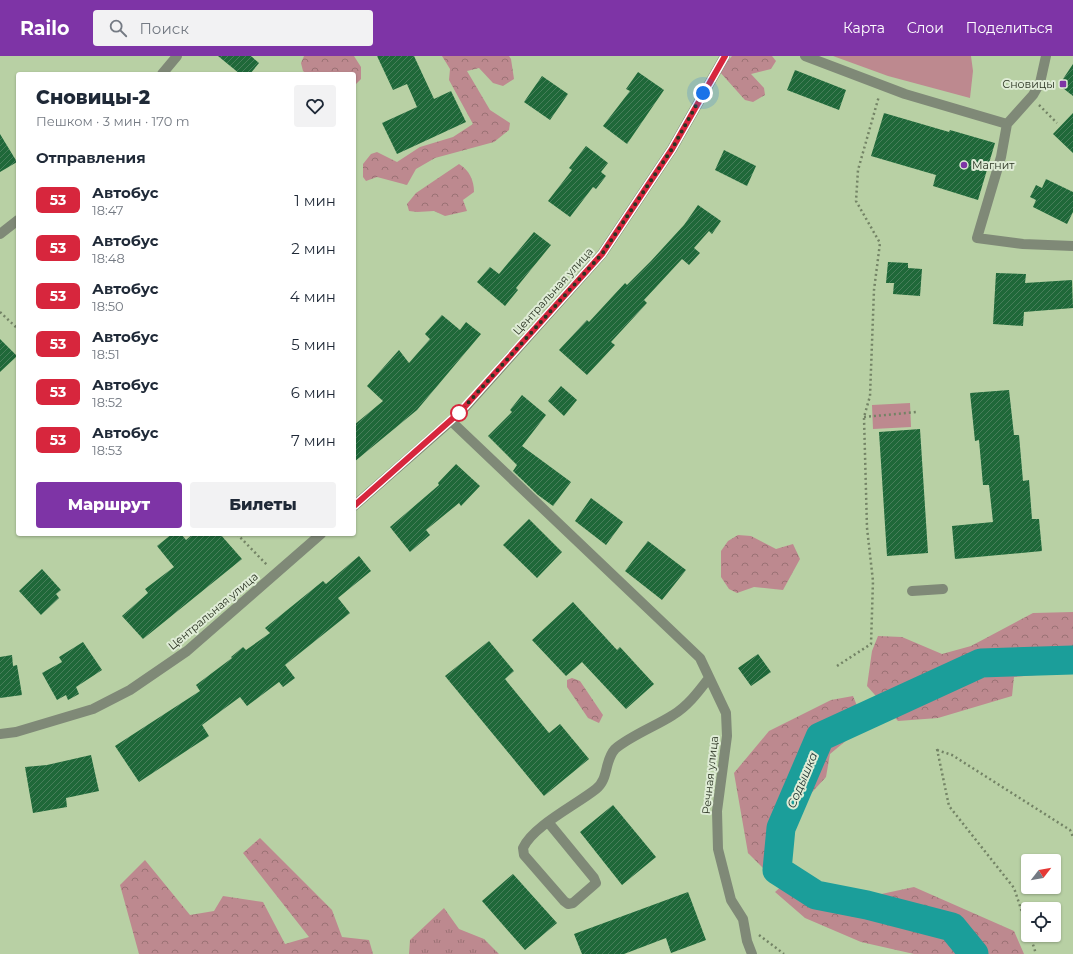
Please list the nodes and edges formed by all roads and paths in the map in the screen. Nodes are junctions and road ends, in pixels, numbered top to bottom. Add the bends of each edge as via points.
1 (177, 56) edge
2 (724, 56) edge
3 (805, 56) edge
4 (1044, 56) edge
5 (164, 72) edge
6 (882, 85) junction
7 (1031, 97) junction
8 (1057, 123) dead end
9 (1007, 124) junction
10 (16, 222) edge
11 (0, 234) edge
12 (1073, 246) edge
13 (0, 312) edge
14 (16, 327) edge
15 (917, 412) dead end
16 (864, 417) junction
17 (451, 421) junction
18 (356, 504) edge
19 (239, 536) edge
20 (319, 536) edge
21 (275, 574) junction
22 (943, 589) dead end
23 (912, 591) dead end
24 (837, 666) dead end
25 (709, 678) junction
26 (0, 734) edge
27 (548, 822) junction
28 (1073, 837) edge
29 (1021, 909) edge
30 (743, 919) junction
31 (1032, 942) edge
32 (752, 954) edge
33 (784, 954) edge
34 (1036, 954) edge

1 - 5 street
2 - 17 street, Центральная улица via 672,149 602,254
3 - 6 street
4 - 7 street via 1040,83
6 - 9 street via 955,110
6 - 16 path via 858,170 856,201 880,243 874,298 870,396
7 - 8 path
7 - 9 street
9 - 12 street via 1001,157 977,238 1023,244
10 - 11 street
13 - 14 path
15 - 16 path
16 - 24 path via 867,528 874,581 871,644
17 - 18 street, Центральная улица
17 - 25 street, Речная улица via 700,658
19 - 21 path
20 - 21 street, Центральная улица
21 - 26 street, Центральная улица via 187,651 130,690 93,709 16,732
22 - 23 street
25 - 27 street via 675,714 615,750 608,761 606,776 598,788
25 - 30 street, Речная улица via 726,713 727,736 717,811 718,849 731,900
27 - 27 street via 525,842 524,855 564,901 568,904 573,903 596,883
28 - 29 path via 1070,830 952,755 937,749 949,806 1014,888
30 - 32 street
30 - 33 path via 761,937
31 - 34 path

